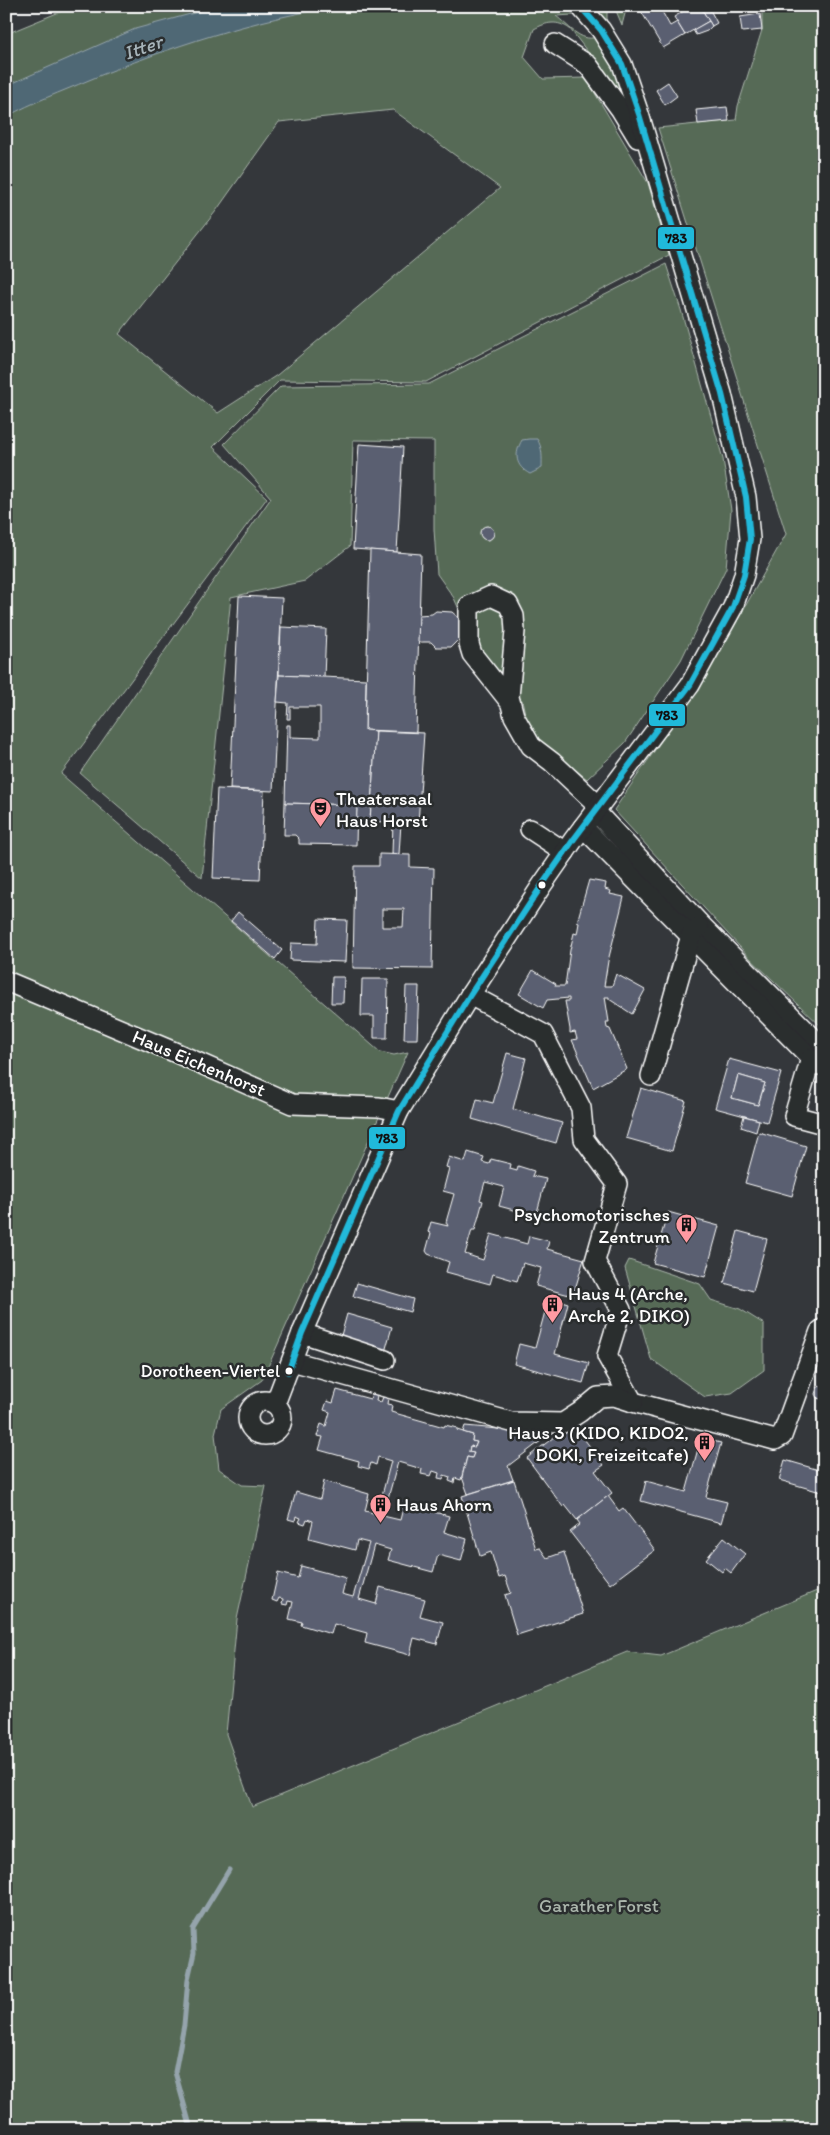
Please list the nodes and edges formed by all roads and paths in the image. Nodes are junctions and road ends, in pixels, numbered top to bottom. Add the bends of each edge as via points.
1 (580, 6) edge
2 (555, 44) dead end
3 (652, 161) junction
4 (510, 702) junction
5 (597, 808) junction
6 (583, 827) junction
7 (530, 829) dead end
8 (565, 852) junction
9 (696, 930) junction
10 (6, 982) edge
11 (470, 995) junction
12 (820, 1056) edge
13 (651, 1076) dead end
14 (399, 1111) junction
15 (824, 1124) edge
16 (824, 1328) edge
17 (302, 1333) junction
18 (292, 1360) junction
19 (386, 1360) dead end
20 (633, 1402) junction
21 (275, 1404) dead end

1 - 3 street via 622,64
2 - 3 street via 588,65
3 - 5 street via 722,394 746,497 750,539 744,575 733,607 690,685
4 - 4 street via 514,616 508,604 491,596 469,606 469,644 472,654
4 - 5 street via 531,746 552,762
5 - 6 street
5 - 9 street
6 - 8 street
6 - 9 street
7 - 8 street
8 - 11 street
9 - 12 street
9 - 13 street
10 - 14 street, Haus Eichenhorst via 292,1104 379,1107
11 - 14 street
11 - 20 street via 543,1034 581,1108 584,1139 617,1184 595,1261 621,1310 608,1356
12 - 15 street via 794,1116
14 - 17 street
16 - 20 street via 820,1331 782,1436 775,1440
17 - 18 street
17 - 19 street
18 - 20 street via 511,1422 562,1423 598,1397 614,1396
18 - 21 street

